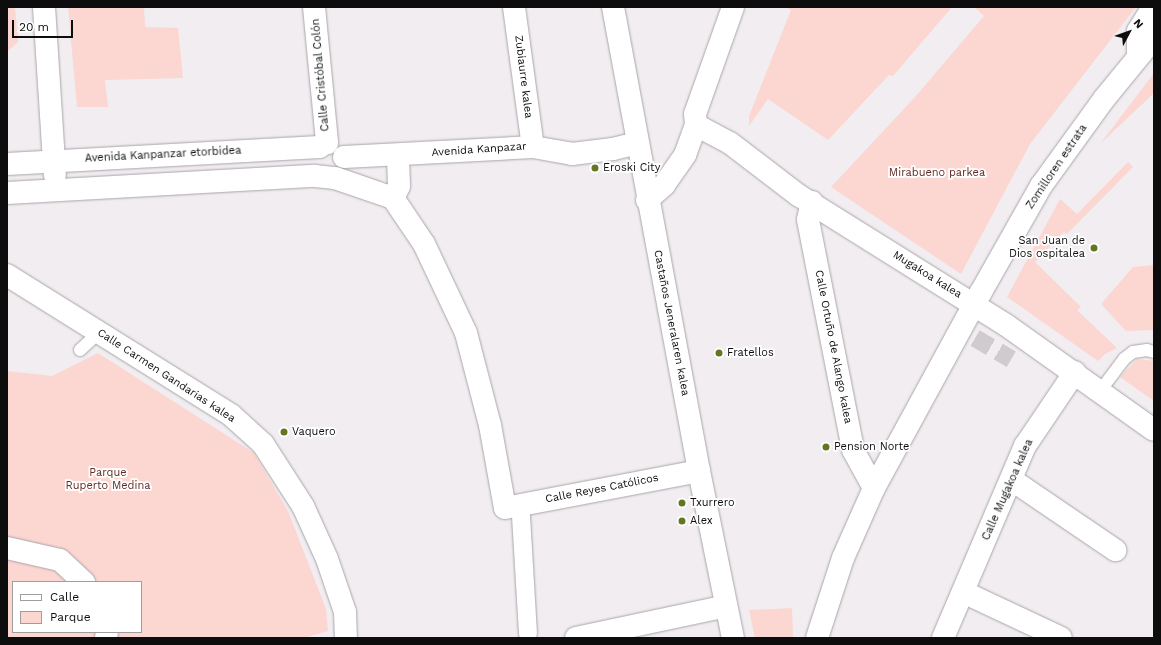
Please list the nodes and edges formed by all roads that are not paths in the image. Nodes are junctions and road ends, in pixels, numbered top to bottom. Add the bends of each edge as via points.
1 (44, 7) edge
2 (314, 7) edge
3 (514, 7) edge
4 (612, 7) edge
5 (733, 7) edge
6 (1153, 7) edge
7 (1154, 38) edge
8 (1138, 56) junction
9 (696, 125) junction
10 (637, 143) junction
11 (533, 147) junction
12 (398, 156) junction
13 (54, 160) junction
14 (325, 161) junction
15 (7, 164) edge
16 (57, 190) junction
17 (11, 193) edge
18 (393, 198) junction
19 (647, 200) junction
20 (812, 202) junction
21 (7, 275) edge
22 (975, 305) junction
23 (99, 332) junction
24 (80, 350) dead end
25 (1154, 352) edge
26 (1075, 372) junction
27 (1100, 391) junction
28 (1154, 430) edge
29 (699, 471) junction
30 (1012, 480) junction
31 (874, 488) junction
32 (513, 512) junction
33 (7, 548) edge
34 (1115, 550) dead end
35 (83, 581) edge
36 (963, 592) junction
37 (726, 606) junction
38 (528, 634) dead end
39 (346, 638) edge
40 (576, 638) edge
41 (733, 638) edge
42 (817, 638) edge
43 (943, 638) edge
44 (1061, 638) edge

1 - 13 street
2 - 14 street, Calle Cristóbal Colón
3 - 11 street, Zubiaurre kalea
4 - 10 street, Castaños Jeneralaren kalea
5 - 9 street via 695,114
6 - 8 street via 1138,31
7 - 8 street, Zomilloren estrata
8 - 22 street, Zomilloren estrata via 1041,186
9 - 19 street via 685,155 664,185
9 - 20 street, Mugakoa kalea via 730,143
10 - 11 street, Avenida Kanpazar via 572,154
10 - 19 street, Castaños Jeneralaren kalea
11 - 12 street, Avenida Kanpazar
12 - 14 street, Avenida Kanpazar via 344,157 338,167 331,170
12 - 18 street via 399,186
13 - 14 street, Avenida Kanpanzar etorbidea
13 - 15 street, Avenida Kanpanzar etorbidea
13 - 16 street
14 - 16 street via 296,176
14 - 18 street
16 - 17 street
18 - 32 street via 424,244 466,333
19 - 29 street, Castaños Jeneralaren kalea
20 - 22 street, Mugakoa kalea
20 - 31 street, Calle Ortuño de Alango kalea via 808,220 853,450
21 - 23 street, Calle Carmen Gandarias kalea
22 - 26 street, Mugakoa kalea
22 - 31 street, Zomilloren estrata
23 - 24 lane
23 - 39 street, Calle Carmen Gandarias kalea via 231,415 263,444 303,506 327,559 345,612
25 - 27 lane via 1133,352 1124,359
26 - 27 street, Mugakoa kalea
26 - 30 street, Calle Mugakoa kalea via 1025,446
27 - 28 street, Mugakoa kalea
29 - 32 street, Calle Reyes Católicos
29 - 37 street, Castaños Jeneralaren kalea
30 - 34 street
30 - 36 street, Calle Mugakoa kalea
31 - 42 street, Zomilloren estrata via 843,558
32 - 38 street
33 - 35 street via 60,560
36 - 43 street, Calle Mugakoa kalea
36 - 44 street
37 - 40 street
37 - 41 street, Castaños Jeneralaren kalea

